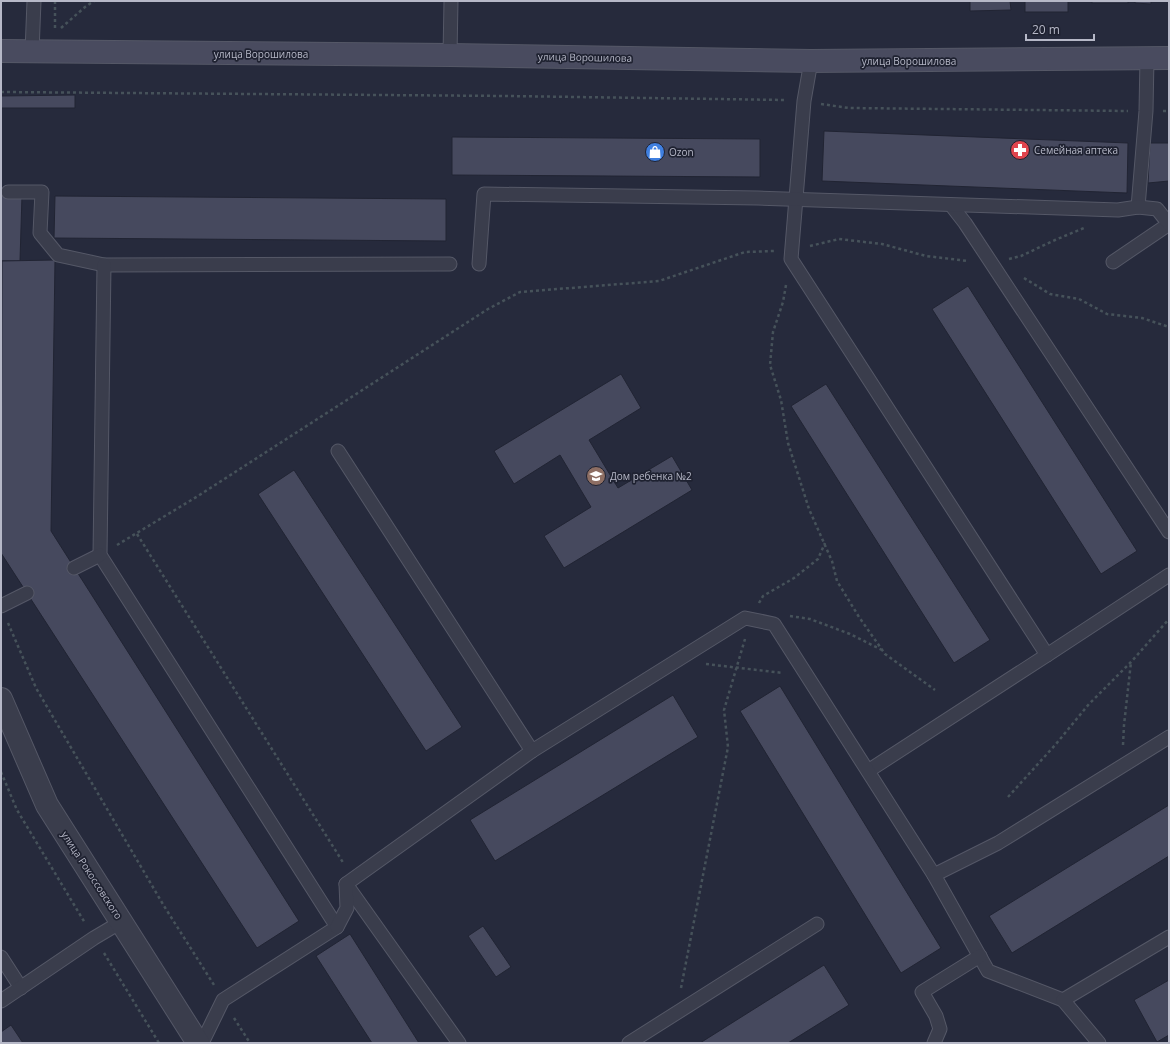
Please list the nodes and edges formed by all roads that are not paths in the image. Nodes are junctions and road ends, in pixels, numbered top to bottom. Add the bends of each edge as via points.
1 (34, 1) edge
2 (451, 1) edge
3 (1, 52) edge
4 (32, 52) junction
5 (450, 55) junction
6 (1147, 58) junction
7 (1169, 58) edge
8 (811, 61) junction
9 (8, 192) dead end
10 (796, 199) junction
11 (951, 204) junction
12 (1138, 207) junction
13 (1169, 224) edge
14 (1113, 262) dead end
15 (104, 264) junction
16 (450, 264) dead end
17 (479, 264) dead end
18 (338, 451) dead end
19 (1169, 532) edge
20 (100, 555) junction
21 (74, 568) dead end
22 (1169, 575) edge
23 (27, 593) dead end
24 (1, 606) edge
25 (1047, 655) junction
26 (1, 699) edge
27 (1169, 738) edge
28 (532, 751) junction
29 (868, 772) junction
30 (934, 875) junction
31 (350, 881) junction
32 (122, 922) junction
33 (817, 924) dead end
34 (337, 926) junction
35 (1169, 937) edge
36 (980, 956) junction
37 (1, 957) edge
38 (21, 988) junction
39 (1063, 1000) junction
40 (1, 1001) edge
41 (198, 1043) edge
42 (202, 1043) edge
43 (459, 1043) edge
44 (629, 1043) edge
45 (934, 1043) edge
46 (1099, 1043) edge

1 - 4 lane
2 - 5 lane
3 - 4 main road, улица Ворошилова
4 - 5 main road, улица Ворошилова
5 - 8 main road, улица Ворошилова
6 - 7 main road, улица Ворошилова
6 - 8 main road, улица Ворошилова
6 - 12 lane via 1146,111
8 - 10 lane via 804,101
9 - 15 lane via 42,192 40,233 58,255
10 - 11 lane
10 - 17 lane via 484,194
10 - 25 lane via 792,254
11 - 12 lane via 1118,210
11 - 19 lane
12 - 13 lane via 1157,209
13 - 14 lane
15 - 16 lane
15 - 20 lane
18 - 28 lane
20 - 21 lane
20 - 34 lane
22 - 25 lane
23 - 24 lane
25 - 29 lane
26 - 32 street, улица Рокоссовского via 47,805
27 - 30 lane via 998,843
28 - 29 lane via 745,618 774,624
28 - 31 lane
29 - 30 lane
30 - 36 lane
31 - 34 lane via 347,908
31 - 43 lane
32 - 38 lane
32 - 41 street, улица Рокоссовского
33 - 44 lane
34 - 42 lane via 223,1000
35 - 39 lane
36 - 39 lane via 988,971
36 - 45 lane via 922,992 936,1016 940,1030
37 - 38 lane
38 - 40 lane
39 - 46 lane

